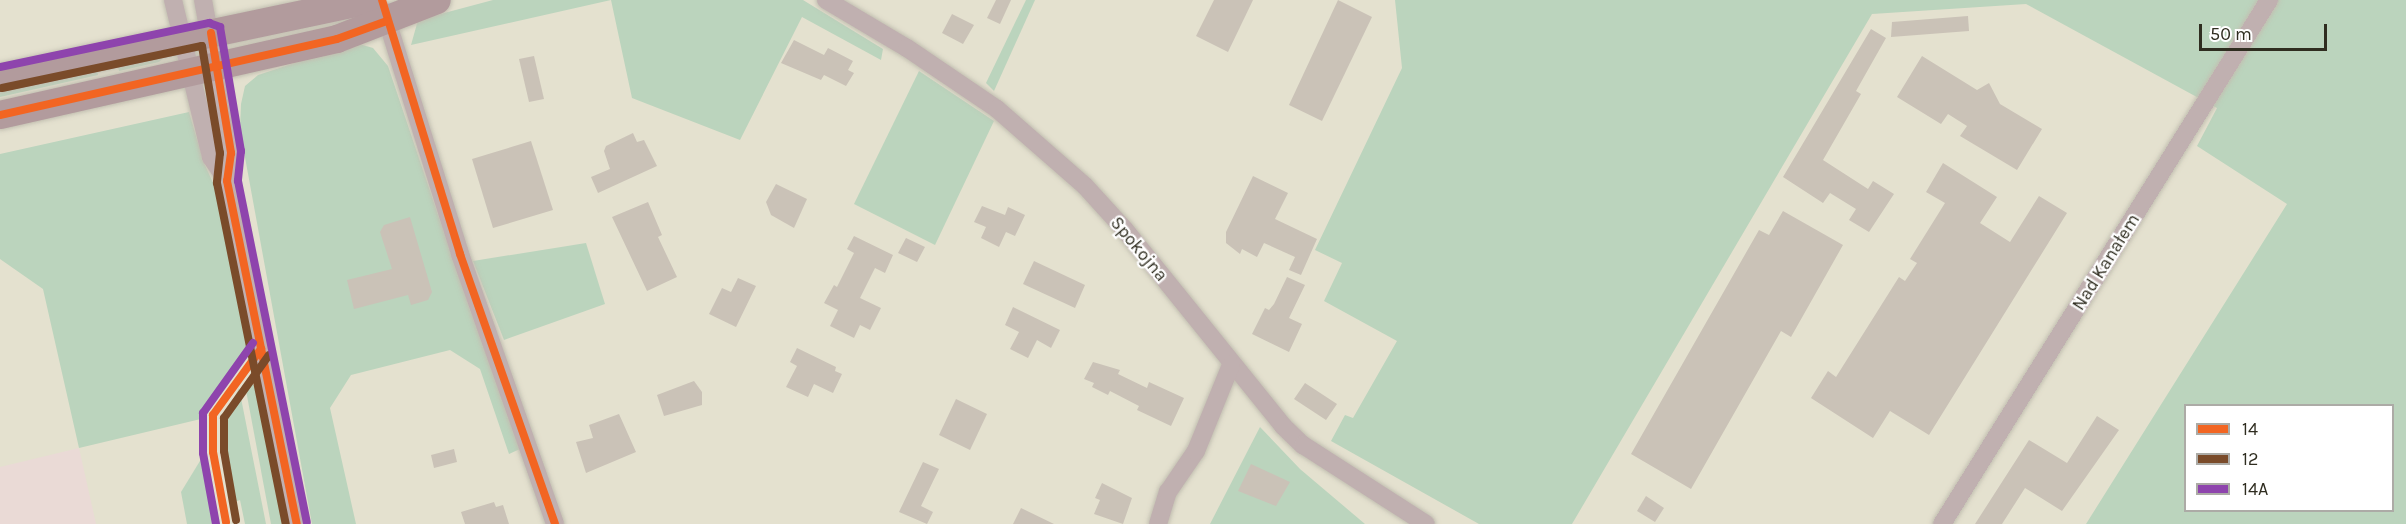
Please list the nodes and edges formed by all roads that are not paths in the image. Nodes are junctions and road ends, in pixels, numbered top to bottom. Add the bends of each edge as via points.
1 (173, 0) edge
2 (203, 0) edge
3 (437, 0) edge
4 (826, 0) edge
5 (2269, 0) edge
6 (379, 7) edge
7 (211, 33) junction
8 (181, 40) junction
9 (217, 67) junction
10 (189, 74) junction
11 (0, 78) edge
12 (0, 115) edge
13 (226, 181) junction
14 (1231, 365) junction
15 (297, 524) edge
16 (555, 524) edge
17 (1158, 524) edge
18 (1426, 524) edge
19 (1942, 524) edge

1 - 8 street
2 - 7 street
3 - 6 main road
4 - 14 street, Spokojna via 907,48 997,109 1085,186
5 - 19 street, Nad Kanałem
6 - 7 main road
6 - 9 main road via 337,39
6 - 16 street
7 - 8 main road
7 - 9 street
8 - 10 street
8 - 11 main road
9 - 10 main road
9 - 13 street via 231,153
10 - 12 main road
10 - 13 street via 211,157
13 - 15 street
14 - 17 street via 1196,451 1168,492
14 - 18 street, Spokojna via 1263,406 1303,445

